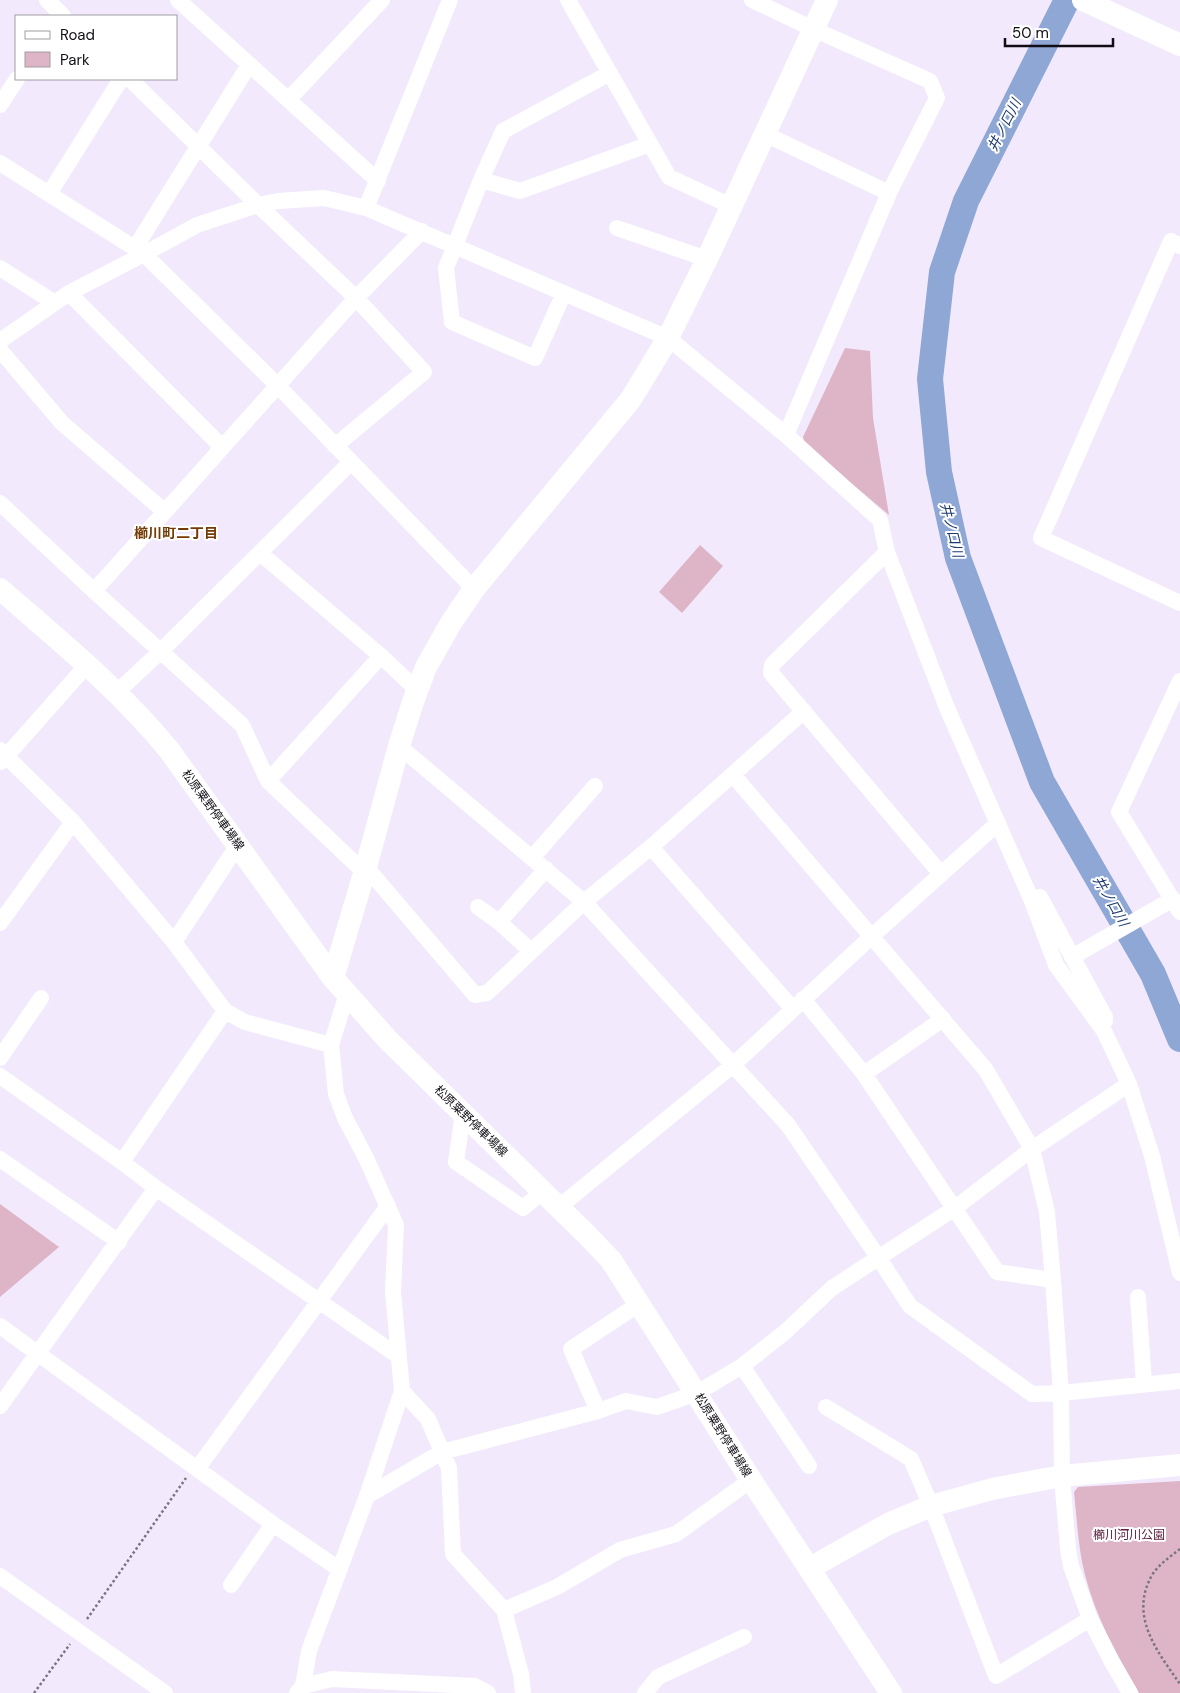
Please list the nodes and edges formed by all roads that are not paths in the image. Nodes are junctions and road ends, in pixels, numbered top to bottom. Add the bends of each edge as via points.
1 (47, 0) edge
2 (178, 0) edge
3 (382, 0) edge
4 (450, 0) edge
5 (568, 0) edge
6 (752, 0) edge
7 (827, 0) edge
8 (1091, 4) edge
9 (61, 15) edge
10 (813, 29) junction
11 (1180, 45) edge
12 (249, 65) junction
13 (610, 72) junction
14 (16, 80) edge
15 (121, 80) edge
16 (131, 80) edge
17 (288, 100) junction
18 (0, 104) edge
19 (765, 134) junction
20 (650, 144) junction
21 (198, 147) junction
22 (0, 162) edge
23 (481, 180) junction
24 (378, 181) junction
25 (889, 193) junction
26 (49, 194) junction
27 (258, 205) junction
28 (731, 206) junction
29 (366, 208) junction
30 (617, 228) dead end
31 (422, 231) junction
32 (454, 245) junction
33 (1180, 246) edge
34 (140, 251) junction
35 (707, 259) junction
36 (0, 268) edge
37 (69, 293) junction
38 (564, 293) junction
39 (356, 298) junction
40 (55, 303) junction
41 (668, 338) junction
42 (0, 341) edge
43 (0, 350) edge
44 (277, 385) junction
45 (786, 435) junction
46 (335, 446) junction
47 (222, 447) junction
48 (351, 462) junction
49 (0, 503) edge
50 (164, 511) junction
51 (887, 552) junction
52 (260, 553) junction
53 (0, 589) edge
54 (474, 589) junction
55 (94, 591) junction
56 (1180, 603) edge
57 (162, 651) junction
58 (380, 656) junction
59 (87, 665) junction
60 (1180, 681) edge
61 (418, 690) junction
62 (116, 692) junction
63 (804, 711) junction
64 (399, 746) junction
65 (2, 756) edge
66 (733, 775) junction
67 (268, 781) junction
68 (595, 786) dead end
69 (73, 822) junction
70 (997, 824) junction
71 (238, 845) junction
72 (651, 847) junction
73 (532, 858) junction
74 (365, 870) junction
75 (546, 870) junction
76 (941, 874) junction
77 (1032, 901) junction
78 (584, 902) junction
79 (1171, 906) edge
80 (478, 907) dead end
81 (499, 922) junction
82 (0, 923) edge
83 (871, 937) junction
84 (174, 942) junction
85 (531, 951) junction
86 (1077, 954) junction
87 (340, 986) junction
88 (41, 998) dead end
89 (798, 1004) junction
90 (225, 1011) junction
91 (943, 1019) junction
92 (1104, 1031) junction
93 (331, 1045) junction
94 (0, 1058) edge
95 (733, 1065) junction
96 (864, 1074) junction
97 (0, 1076) edge
98 (1129, 1084) junction
99 (463, 1114) junction
100 (1032, 1149) junction
101 (0, 1159) edge
102 (122, 1162) junction
103 (156, 1188) junction
104 (543, 1191) junction
105 (388, 1206) junction
106 (559, 1207) junction
107 (955, 1208) junction
108 (119, 1242) junction
109 (878, 1257) junction
110 (1180, 1273) edge
111 (1053, 1280) junction
112 (1138, 1297) dead end
113 (319, 1302) junction
114 (639, 1304) junction
115 (0, 1326) edge
116 (38, 1353) junction
117 (398, 1356) junction
118 (742, 1366) junction
119 (1180, 1382) edge
120 (1144, 1384) junction
121 (402, 1391) junction
122 (697, 1393) junction
123 (1061, 1394) junction
124 (0, 1406) edge
125 (826, 1407) dead end
126 (598, 1411) junction
127 (442, 1452) junction
128 (1180, 1465) edge
129 (809, 1466) dead end
130 (195, 1467) junction
131 (1062, 1476) junction
132 (751, 1480) junction
133 (367, 1496) junction
134 (931, 1506) junction
135 (273, 1524) junction
136 (810, 1568) junction
137 (339, 1569) junction
138 (0, 1576) edge
139 (232, 1585) dead end
140 (504, 1610) junction
141 (1090, 1619) junction
142 (744, 1637) dead end
143 (300, 1690) edge
144 (165, 1693) edge
145 (488, 1693) edge
146 (523, 1693) edge
147 (645, 1693) edge
148 (891, 1693) edge
149 (1130, 1693) edge

1 - 9 street
2 - 12 street
3 - 17 street
4 - 24 street
5 - 13 street
6 - 10 street
7 - 10 street
8 - 11 street
10 - 19 street
10 - 25 street via 930,81 937,98
12 - 17 street
12 - 21 street
13 - 20 street
13 - 23 street via 503,131
14 - 18 street
15 - 26 street
16 - 21 street
17 - 24 street
19 - 25 street
19 - 28 street
20 - 23 street via 520,191
20 - 28 street via 669,177
21 - 27 street
21 - 34 street
22 - 26 street
23 - 32 street
24 - 29 street
25 - 45 street
26 - 34 street
27 - 29 street via 324,198
27 - 34 street via 197,225
27 - 39 street
28 - 35 street
29 - 31 street
30 - 35 street
31 - 32 street
31 - 39 street
32 - 38 street
32 - 38 street via 446,268 452,322 535,358
33 - 56 street via 1171,241 1041,538
34 - 37 street
34 - 44 street
35 - 41 street
36 - 40 street
37 - 40 street
37 - 47 street
38 - 41 street
39 - 44 street
39 - 46 street via 424,372
40 - 42 street
41 - 45 street
41 - 54 street via 631,399
43 - 50 street via 62,423
44 - 46 street
44 - 47 street
45 - 51 street via 880,520
46 - 48 street
47 - 50 street
48 - 52 street
48 - 54 street
49 - 55 street
50 - 55 street
51 - 63 street via 772,665 771,674
51 - 70 street via 947,708
52 - 57 street
52 - 58 street
53 - 59 street, 松原粟野停車場線
54 - 61 street via 426,667
55 - 57 street
57 - 62 street
57 - 67 street via 242,724
58 - 61 street
58 - 67 street
59 - 62 street, 松原粟野停車場線
59 - 65 street
60 - 79 street via 1119,812
61 - 64 street
62 - 71 street, 松原粟野停車場線 via 169,750
63 - 66 street
63 - 76 street
64 - 73 street
64 - 74 street
65 - 69 street
66 - 72 street
66 - 83 street
67 - 74 street
68 - 73 street
69 - 82 street
69 - 84 street
70 - 76 street
70 - 77 street
71 - 84 street
71 - 87 street, 松原粟野停車場線
72 - 78 street
72 - 89 street
73 - 75 street
74 - 85 street via 475,995 487,993
74 - 87 street
75 - 78 street
75 - 81 street
76 - 83 street
77 - 86 street via 1040,897
77 - 92 street via 1056,965
78 - 85 street
78 - 95 street
79 - 86 street
80 - 81 street
81 - 85 street
83 - 89 street
83 - 91 street
84 - 90 street
86 - 92 street via 1105,1017
87 - 93 street
87 - 99 street, 松原粟野停車場線 via 388,1040
88 - 94 street
89 - 95 street
89 - 96 street
90 - 93 street via 245,1022
90 - 102 street
91 - 96 street
91 - 100 street via 986,1070
92 - 98 street
93 - 105 street via 336,1094
95 - 106 street
95 - 109 street via 788,1126
96 - 107 street
97 - 102 street
98 - 100 street
98 - 110 street via 1152,1156
99 - 104 street, 松原粟野停車場線
99 - 104 street via 456,1162 523,1208
100 - 107 street
100 - 111 street via 1047,1212
101 - 108 street
102 - 103 street
103 - 108 street
103 - 113 street
104 - 106 street, 松原粟野停車場線
105 - 113 street
105 - 117 street via 396,1225 393,1292
106 - 114 street, 松原粟野停車場線 via 611,1260
107 - 109 street
107 - 111 street via 997,1272
108 - 116 street
109 - 118 street via 832,1288 784,1333
109 - 123 street via 910,1306 1032,1394
111 - 123 street
112 - 120 street
113 - 117 street
113 - 130 street
114 - 122 street, 松原粟野停車場線
114 - 126 street via 571,1349
115 - 116 street
116 - 124 street
116 - 130 street
117 - 121 street
118 - 122 street
118 - 129 street
119 - 120 street
120 - 123 street
121 - 127 street via 428,1419
121 - 133 street
122 - 126 street via 657,1407 626,1401
122 - 132 street, 松原粟野停車場線
123 - 131 street
125 - 134 street via 911,1459
126 - 127 street
127 - 133 street
127 - 140 street via 449,1468 452,1554
128 - 131 street
130 - 135 street
131 - 134 street via 992,1489
131 - 141 street via 1071,1566
132 - 136 street, 松原粟野停車場線
132 - 140 street via 676,1534 620,1550 558,1587
133 - 137 street
134 - 136 street via 888,1524
134 - 141 street via 996,1676
135 - 137 street
135 - 139 street
136 - 148 street, 松原粟野停車場線
137 - 143 street via 309,1651
138 - 144 street
140 - 146 street
141 - 149 street
142 - 147 street via 658,1677
143 - 145 street via 332,1678 475,1686

